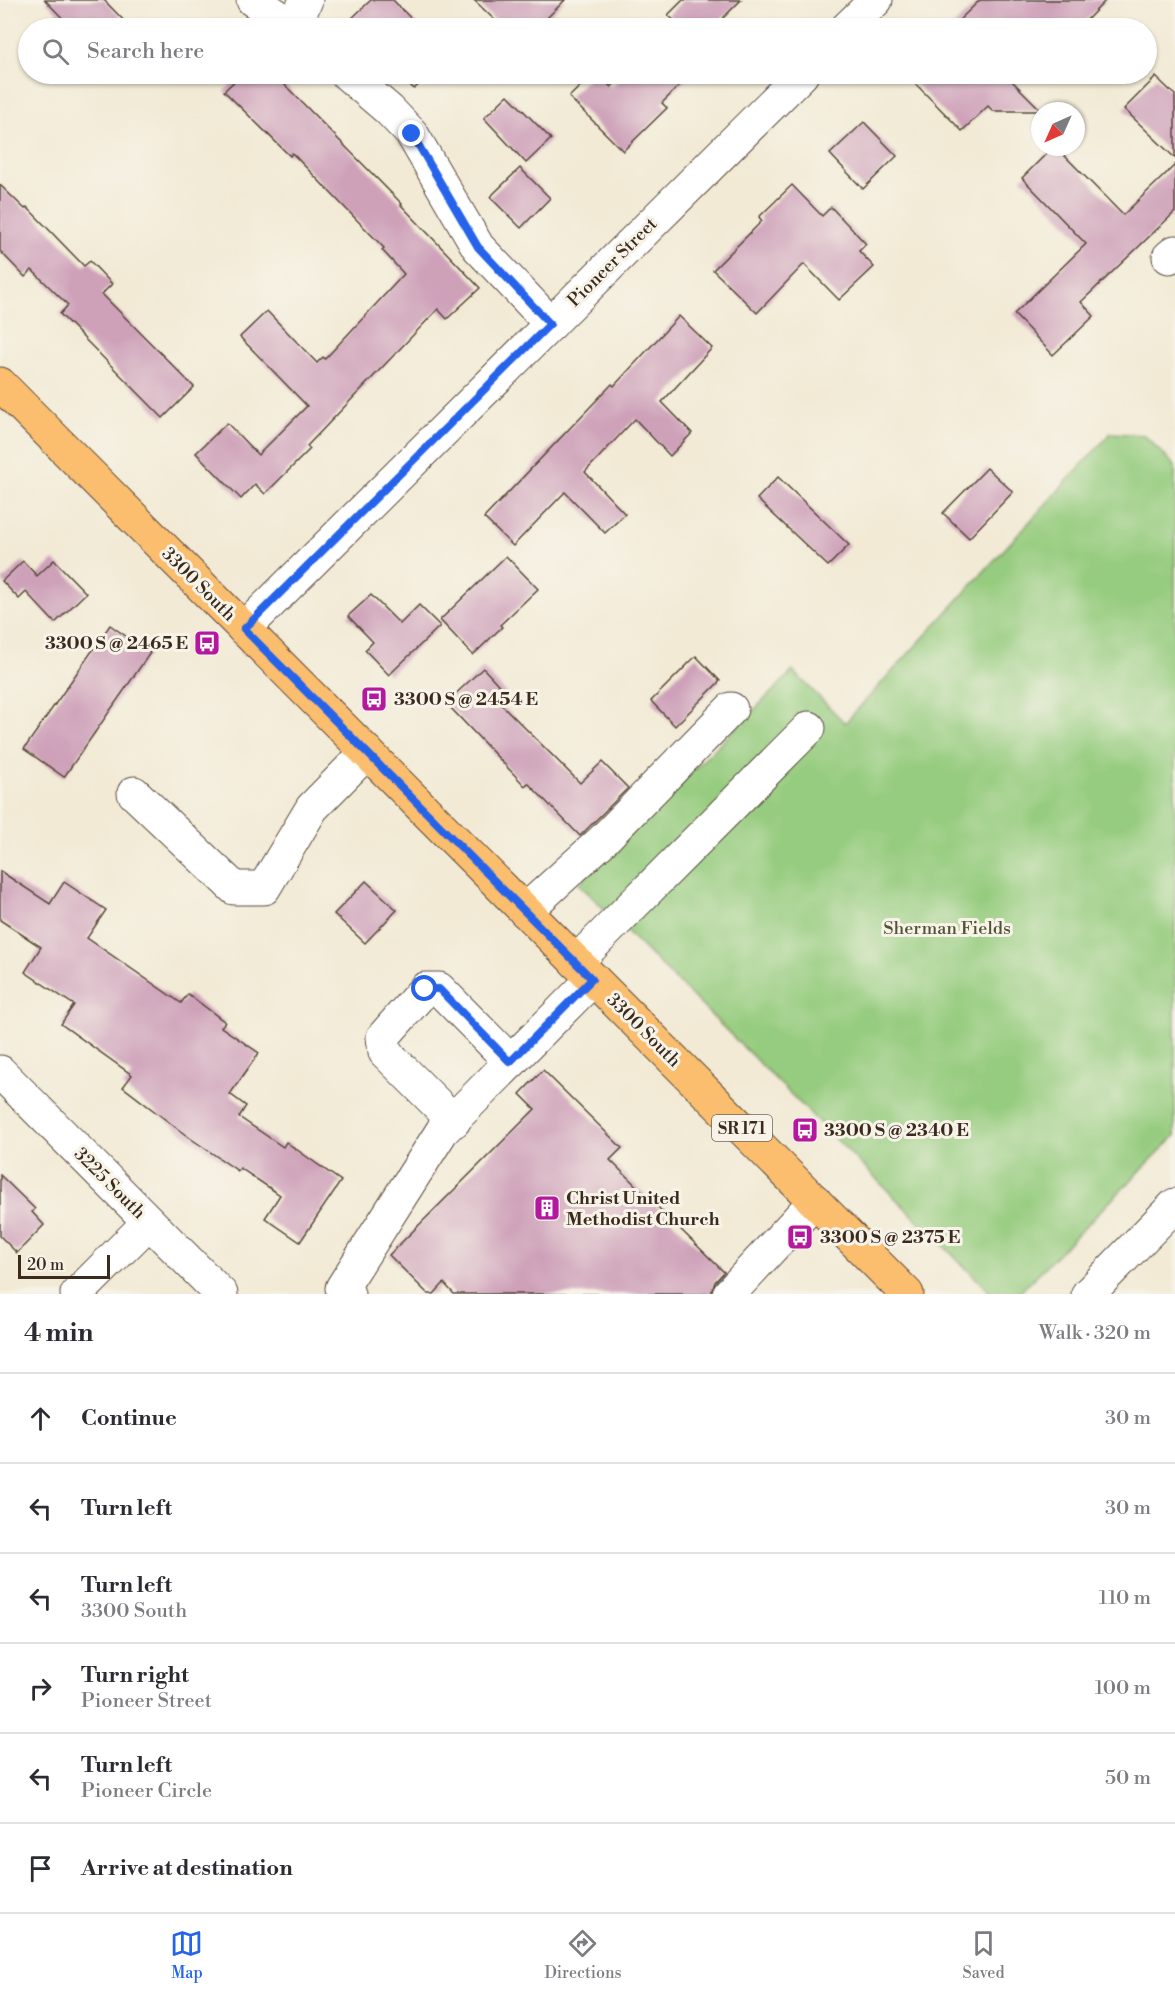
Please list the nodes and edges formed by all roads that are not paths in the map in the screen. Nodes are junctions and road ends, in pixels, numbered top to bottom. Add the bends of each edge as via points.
1 (253, 0) edge
2 (876, 0) edge
3 (299, 18) edge
4 (857, 18) edge
5 (359, 84) edge
6 (792, 84) edge
7 (550, 324) junction
8 (0, 384) edge
9 (244, 629) junction
10 (731, 709) dead end
11 (809, 728) dead end
12 (367, 752) junction
13 (134, 793) dead end
14 (525, 911) junction
15 (584, 970) junction
16 (510, 1062) junction
17 (0, 1072) edge
18 (454, 1121) junction
19 (815, 1201) junction
20 (1175, 1205) edge
21 (149, 1222) junction
22 (894, 1290) edge
23 (77, 1294) edge
24 (221, 1294) edge
25 (348, 1294) edge
26 (729, 1294) edge
27 (1088, 1294) edge

1 - 3 street
2 - 4 street
5 - 7 street via 412,134 478,247
6 - 7 street, Pioneer Street
7 - 9 street, Pioneer Street
8 - 9 main road, 3300 South / SR 171
9 - 12 main road, 3300 South / SR 171
10 - 14 street via 602,841
11 - 15 street
12 - 13 street via 312,808 264,888 234,888
12 - 14 main road, 3300 South / SR 171
14 - 15 main road, 3300 South / SR 171
15 - 16 street
15 - 19 main road, 3300 South / SR 171
16 - 18 street
16 - 18 street via 439,989 425,989 383,1037 385,1052
17 - 21 street, 3225 South
18 - 25 street via 442,1131 342,1288
19 - 22 main road, 3300 South / SR 171
19 - 26 street
20 - 27 street
21 - 23 street
21 - 24 street, 3225 South

